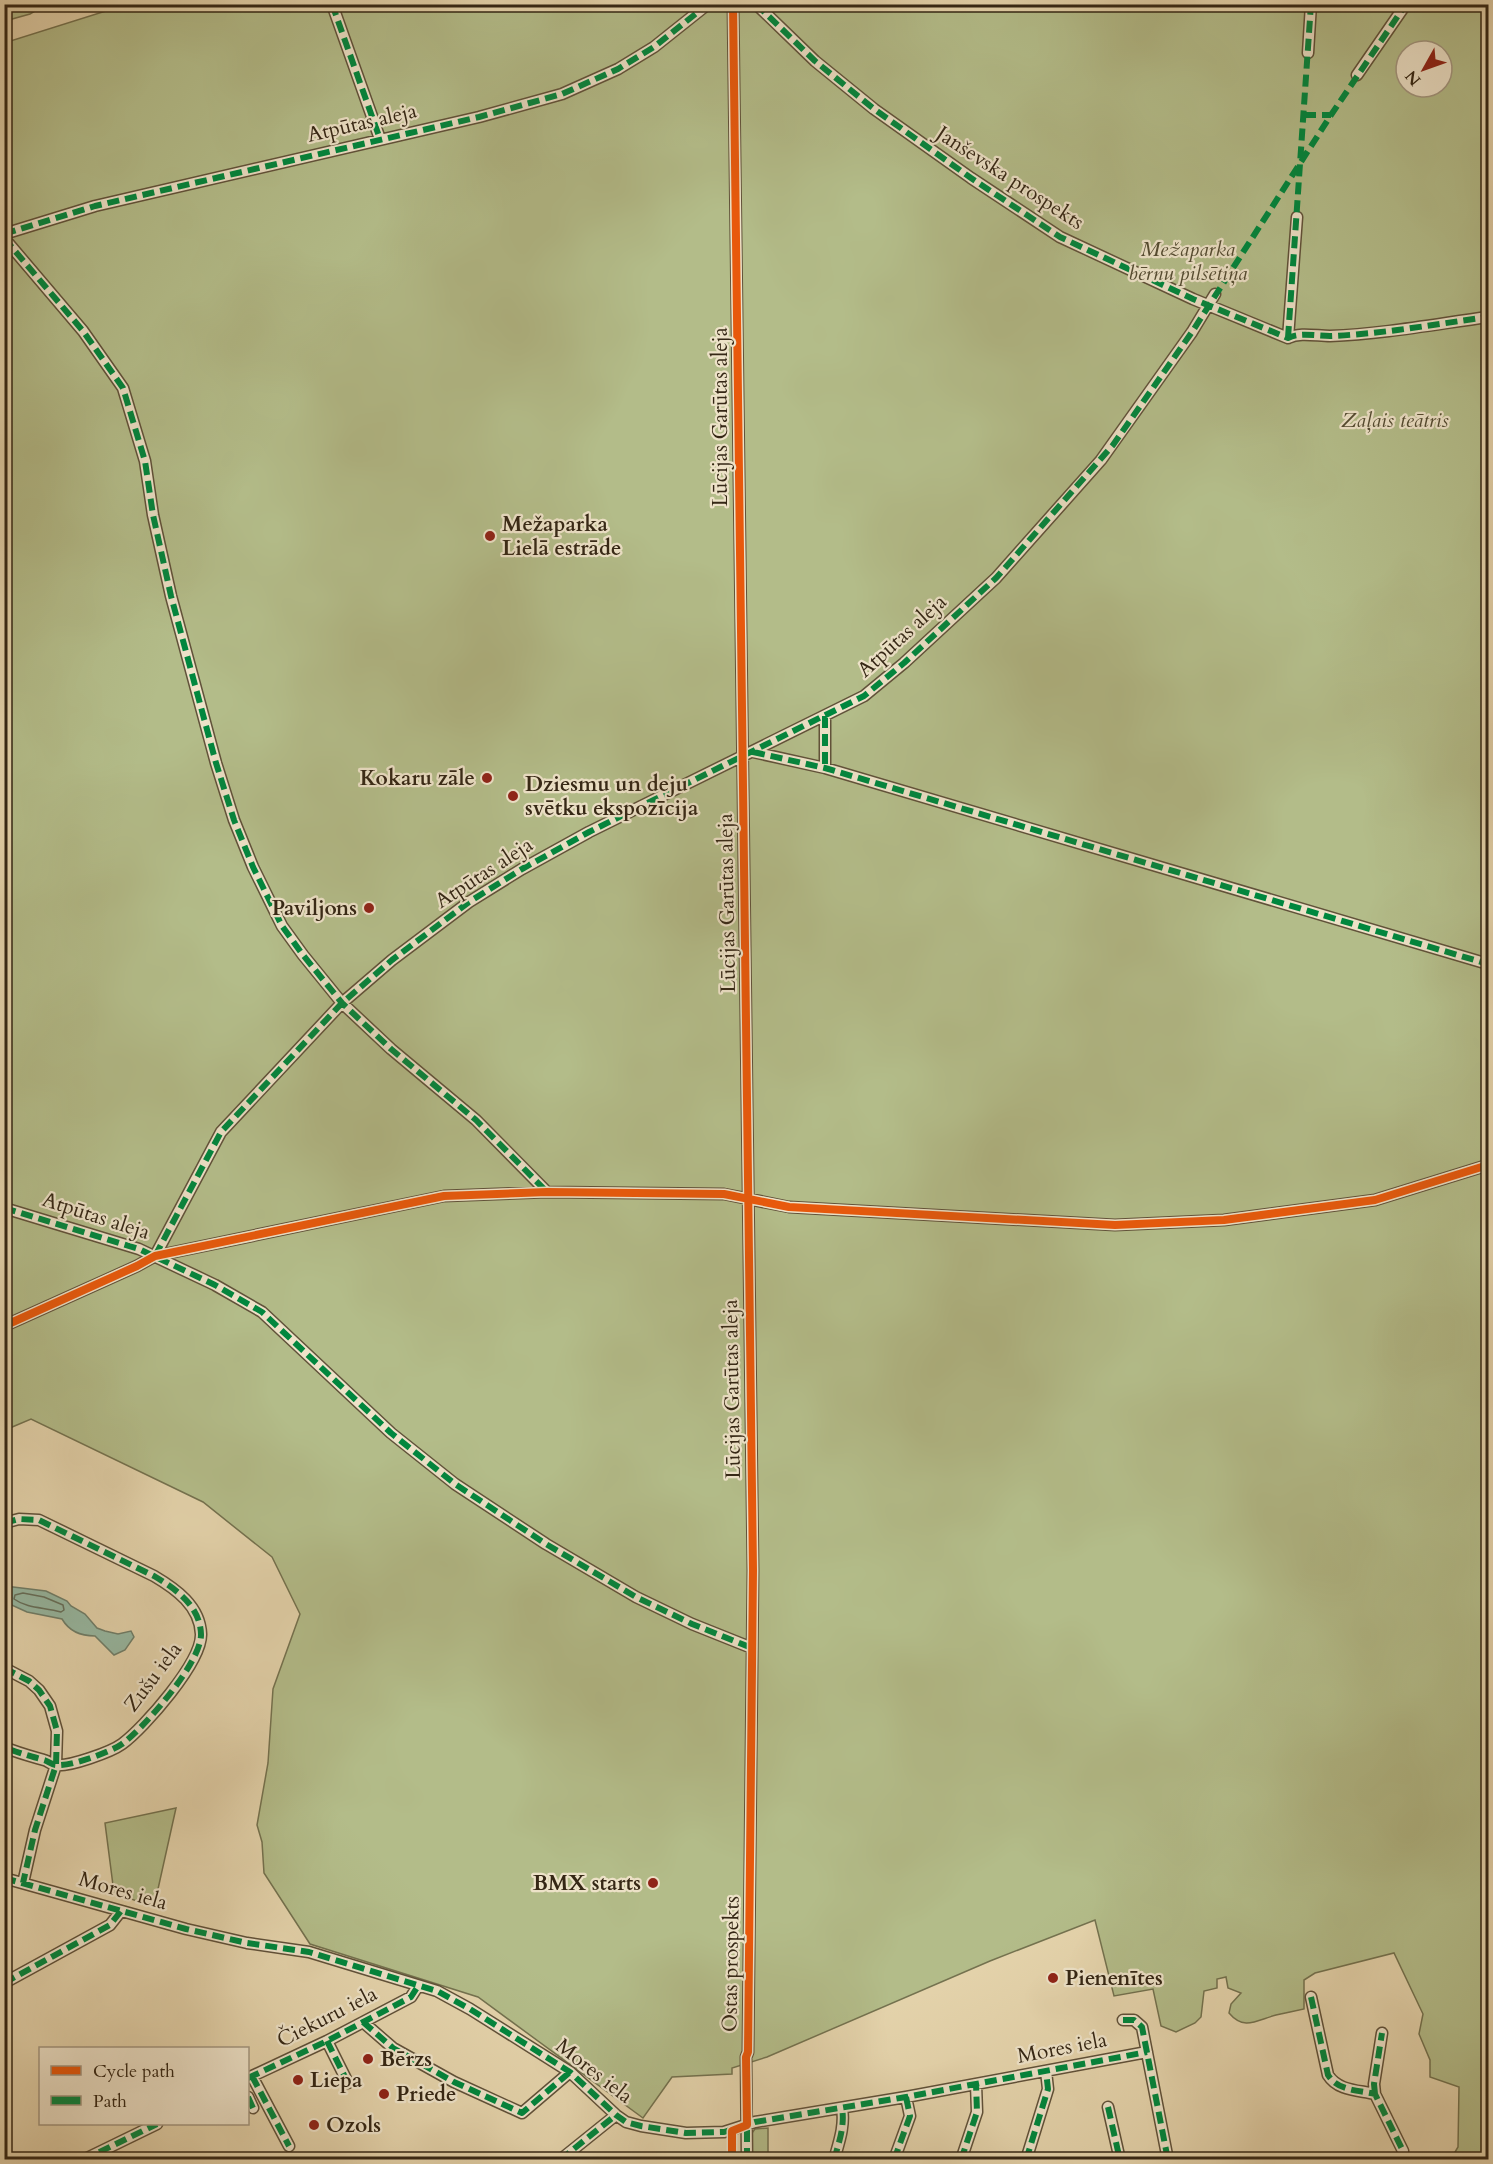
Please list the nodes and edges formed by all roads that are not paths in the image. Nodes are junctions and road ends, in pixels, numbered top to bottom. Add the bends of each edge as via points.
1 (332, 4) edge
2 (708, 4) edge
3 (733, 4) edge
4 (756, 4) edge
5 (1311, 4) edge
6 (1406, 4) edge
7 (1308, 53) dead end
8 (1357, 75) dead end
9 (380, 139) junction
10 (1297, 218) dead end
11 (4, 236) edge
12 (1215, 294) dead end
13 (1207, 305) junction
14 (1488, 317) edge
15 (1288, 338) junction
16 (825, 716) junction
17 (748, 754) junction
18 (825, 768) junction
19 (1488, 964) edge
20 (342, 1003) junction
21 (1488, 1165) edge
22 (547, 1192) junction
23 (747, 1198) junction
24 (4, 1208) edge
25 (155, 1256) junction
26 (4, 1326) edge
27 (4, 1523) edge
28 (752, 1648) junction
29 (4, 1668) edge
30 (4, 1747) edge
31 (56, 1765) junction
32 (750, 1802) joint
33 (4, 1878) edge
34 (23, 1883) junction
35 (122, 1911) junction
36 (4, 1983) edge
37 (418, 1986) junction
38 (1311, 1997) dead end
39 (1123, 2019) dead end
40 (363, 2022) junction
41 (1382, 2033) dead end
42 (327, 2041) junction
43 (1146, 2052) junction
44 (1046, 2071) junction
45 (570, 2072) junction
46 (250, 2077) edge
47 (348, 2083) dead end
48 (976, 2084) junction
49 (1375, 2094) junction
50 (906, 2097) junction
51 (249, 2099) edge
52 (1108, 2107) dead end
53 (253, 2108) dead end
54 (842, 2108) junction
55 (616, 2115) junction
56 (155, 2125) edge
57 (747, 2126) junction
58 (289, 2146) dead end
59 (83, 2160) edge
60 (560, 2160) edge
61 (747, 2160) edge
62 (834, 2160) edge
63 (894, 2160) edge
64 (961, 2160) edge
65 (1026, 2160) edge
66 (1120, 2160) edge
67 (1168, 2160) edge
68 (1402, 2160) edge

1 - 9 street
2 - 9 street, Atpūtas aleja via 654,47 618,69 562,94
3 - 17 street, Lūcijas Garūtas aleja
4 - 13 street, Janševska prospekts via 815,61 874,109 995,194 1060,237
5 - 7 street
6 - 8 street
9 - 11 street, Atpūtas aleja via 95,206
10 - 15 street
11 - 20 street via 83,331 123,388 145,461 185,652 234,820 282,926
12 - 13 street, Atpūtas aleja
13 - 15 street, Janševska prospekts
13 - 16 street, Atpūtas aleja via 1113,445 996,578 864,696
14 - 15 street, Janševska prospekts via 1365,334
16 - 17 street, Atpūtas aleja
16 - 18 street
17 - 18 street
17 - 20 street, Atpūtas aleja via 522,868 469,902
17 - 23 street, Lūcijas Garūtas aleja
18 - 19 street
20 - 22 street via 476,1120
20 - 25 street, Atpūtas aleja via 221,1132
21 - 23 street via 1375,1200 1224,1220 1115,1225 789,1207
22 - 23 street via 724,1194
22 - 25 street via 444,1196
23 - 28 street, Lūcijas Garūtas aleja
24 - 25 street, Atpūtas aleja
25 - 26 street
25 - 28 street via 262,1312 391,1433 455,1484 546,1544 636,1597
27 - 31 street, Zušu iela via 39,1520 154,1576 182,1595 200,1627 201,1640 191,1663 139,1729 116,1748
28 - 32 street, Lūcijas Garūtas aleja
29 - 31 street via 29,1681 50,1706 57,1731
30 - 31 street
31 - 34 street via 34,1830
32 - 57 street, Ostas prospekts
33 - 34 street, Mores iela
34 - 35 street, Mores iela
35 - 36 street via 110,1925
35 - 37 street, Mores iela via 247,1943 309,1952
37 - 40 street, Čiekuru iela via 411,1997
37 - 45 street, Mores iela via 450,1997
38 - 49 street via 1325,2064 1333,2083
39 - 43 street via 1140,2024
40 - 42 street, Čiekuru iela
40 - 45 street via 393,2048 522,2113
41 - 49 street
42 - 46 street, Čiekuru iela
42 - 47 street
43 - 44 street, Mores iela
43 - 67 street
44 - 48 street, Mores iela
44 - 65 street via 1048,2089
45 - 55 street, Mores iela
46 - 58 street
48 - 50 street, Mores iela
48 - 64 street via 977,2112
49 - 68 street via 1403,2151
50 - 54 street, Mores iela
50 - 63 street via 910,2116
51 - 53 street
52 - 66 street
54 - 57 street, Mores iela
54 - 62 street via 841,2138
55 - 57 street, Mores iela via 641,2126 686,2133 724,2132
55 - 60 street
56 - 59 street
57 - 61 street, Ostas prospekts

